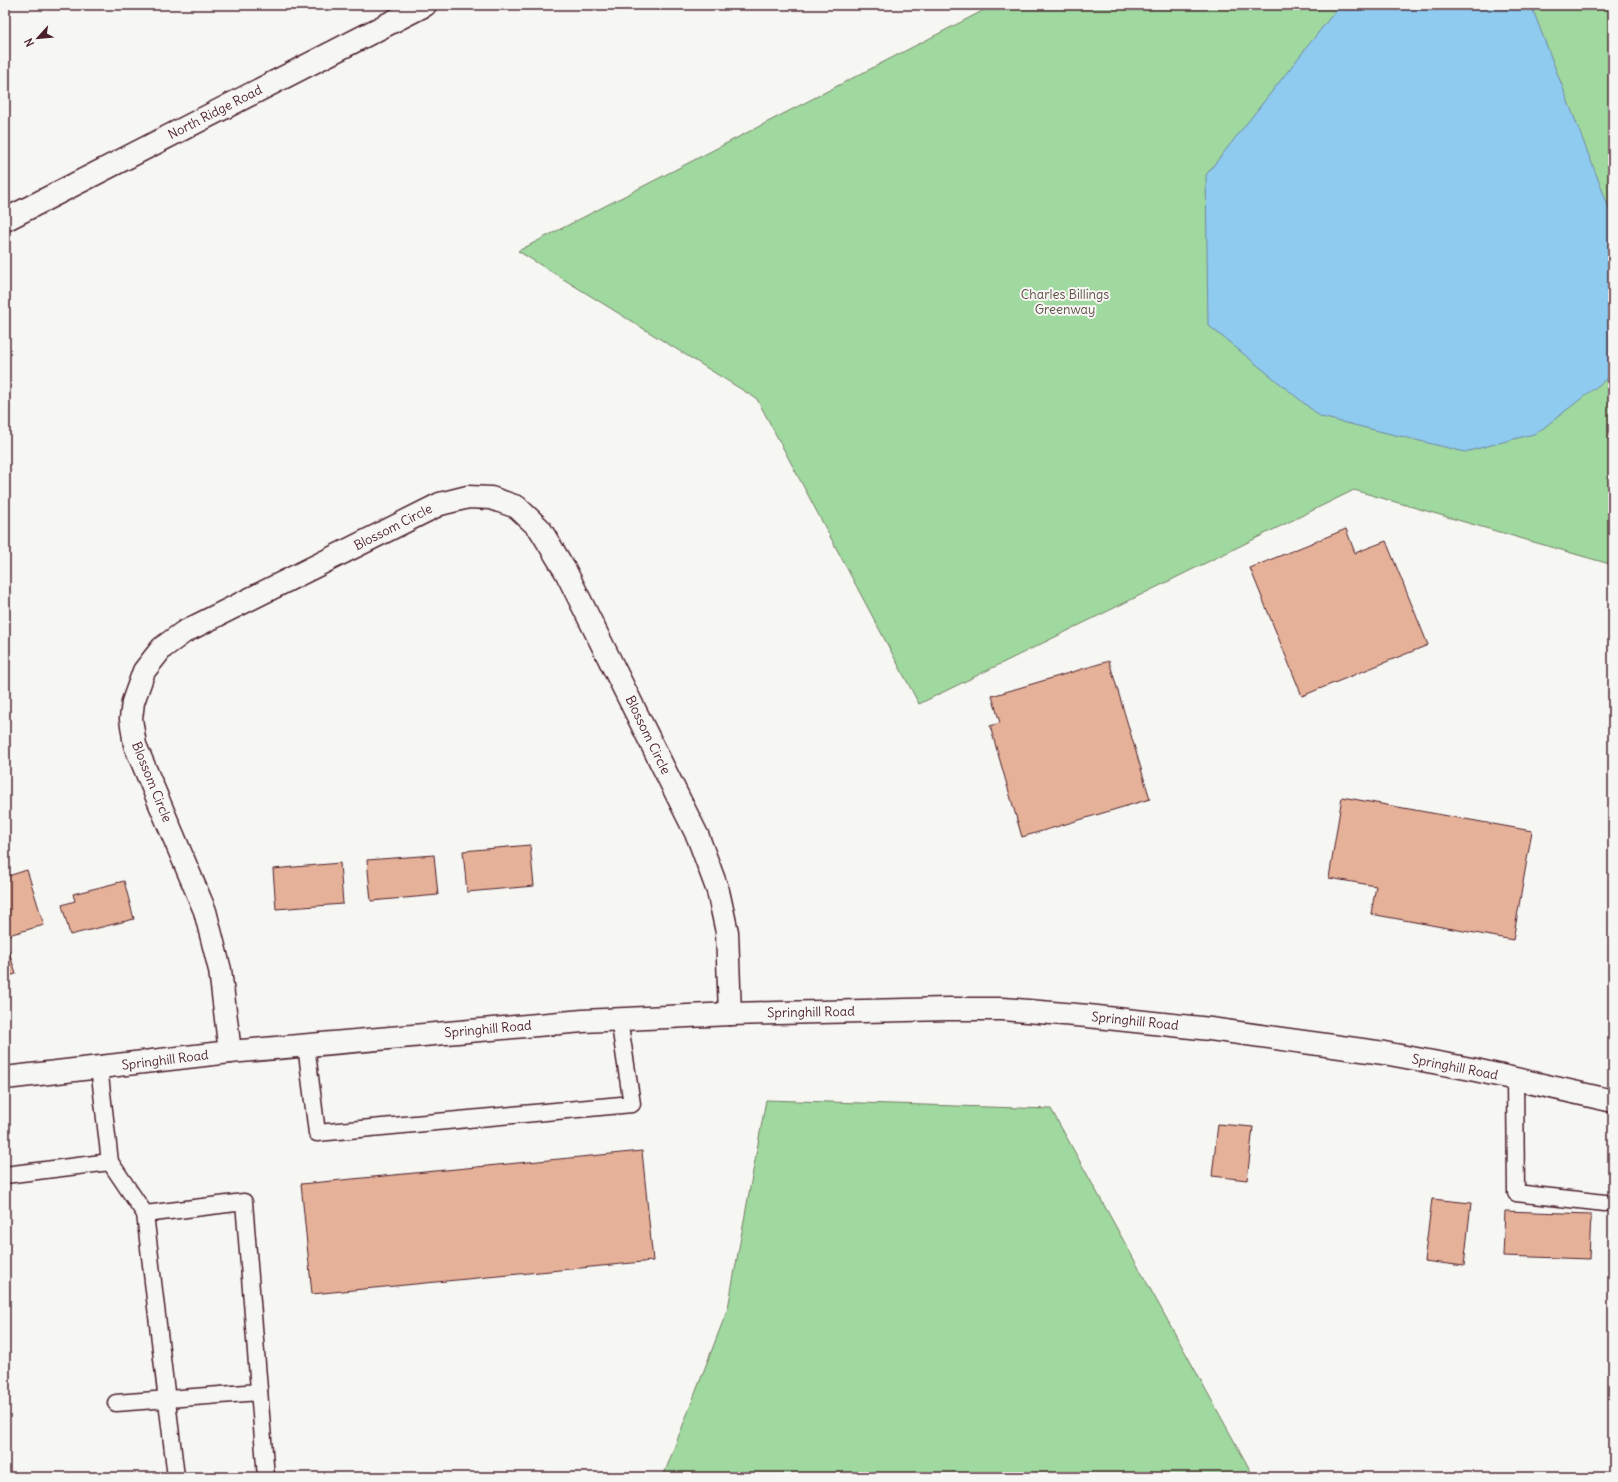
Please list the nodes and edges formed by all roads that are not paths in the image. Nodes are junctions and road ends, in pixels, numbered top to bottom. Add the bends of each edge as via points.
1 (425, 5) edge
2 (5, 220) edge
3 (730, 1014) junction
4 (619, 1019) junction
5 (306, 1045) junction
6 (230, 1052) junction
7 (99, 1067) junction
8 (5, 1078) edge
9 (1515, 1079) junction
10 (1613, 1101) edge
11 (110, 1162) junction
12 (5, 1174) edge
13 (1605, 1203) dead end
14 (145, 1214) junction
15 (259, 1392) junction
16 (166, 1399) junction
17 (116, 1403) dead end
18 (176, 1477) edge
19 (266, 1477) edge

1 - 2 street, North Ridge Road
3 - 4 street, Springhill Road
3 - 6 street, Blossom Circle via 726,932 716,884 698,837 566,572 540,529 517,507 491,498 468,497 440,504 184,632 162,648 144,672 133,702 131,719 135,745 205,911 220,970
3 - 9 street, Springhill Road via 987,1009 1088,1016 1210,1029 1384,1053
4 - 5 street, Springhill Road
4 - 5 lane via 632,1104 317,1133
5 - 6 street, Springhill Road
6 - 7 street, Springhill Road
7 - 8 street, Springhill Road
7 - 11 lane
9 - 10 street, Springhill Road
9 - 13 lane via 1516,1193
11 - 12 lane
11 - 14 lane
14 - 15 lane via 244,1202
14 - 16 lane
15 - 16 lane
15 - 19 lane
16 - 17 lane
16 - 18 lane

